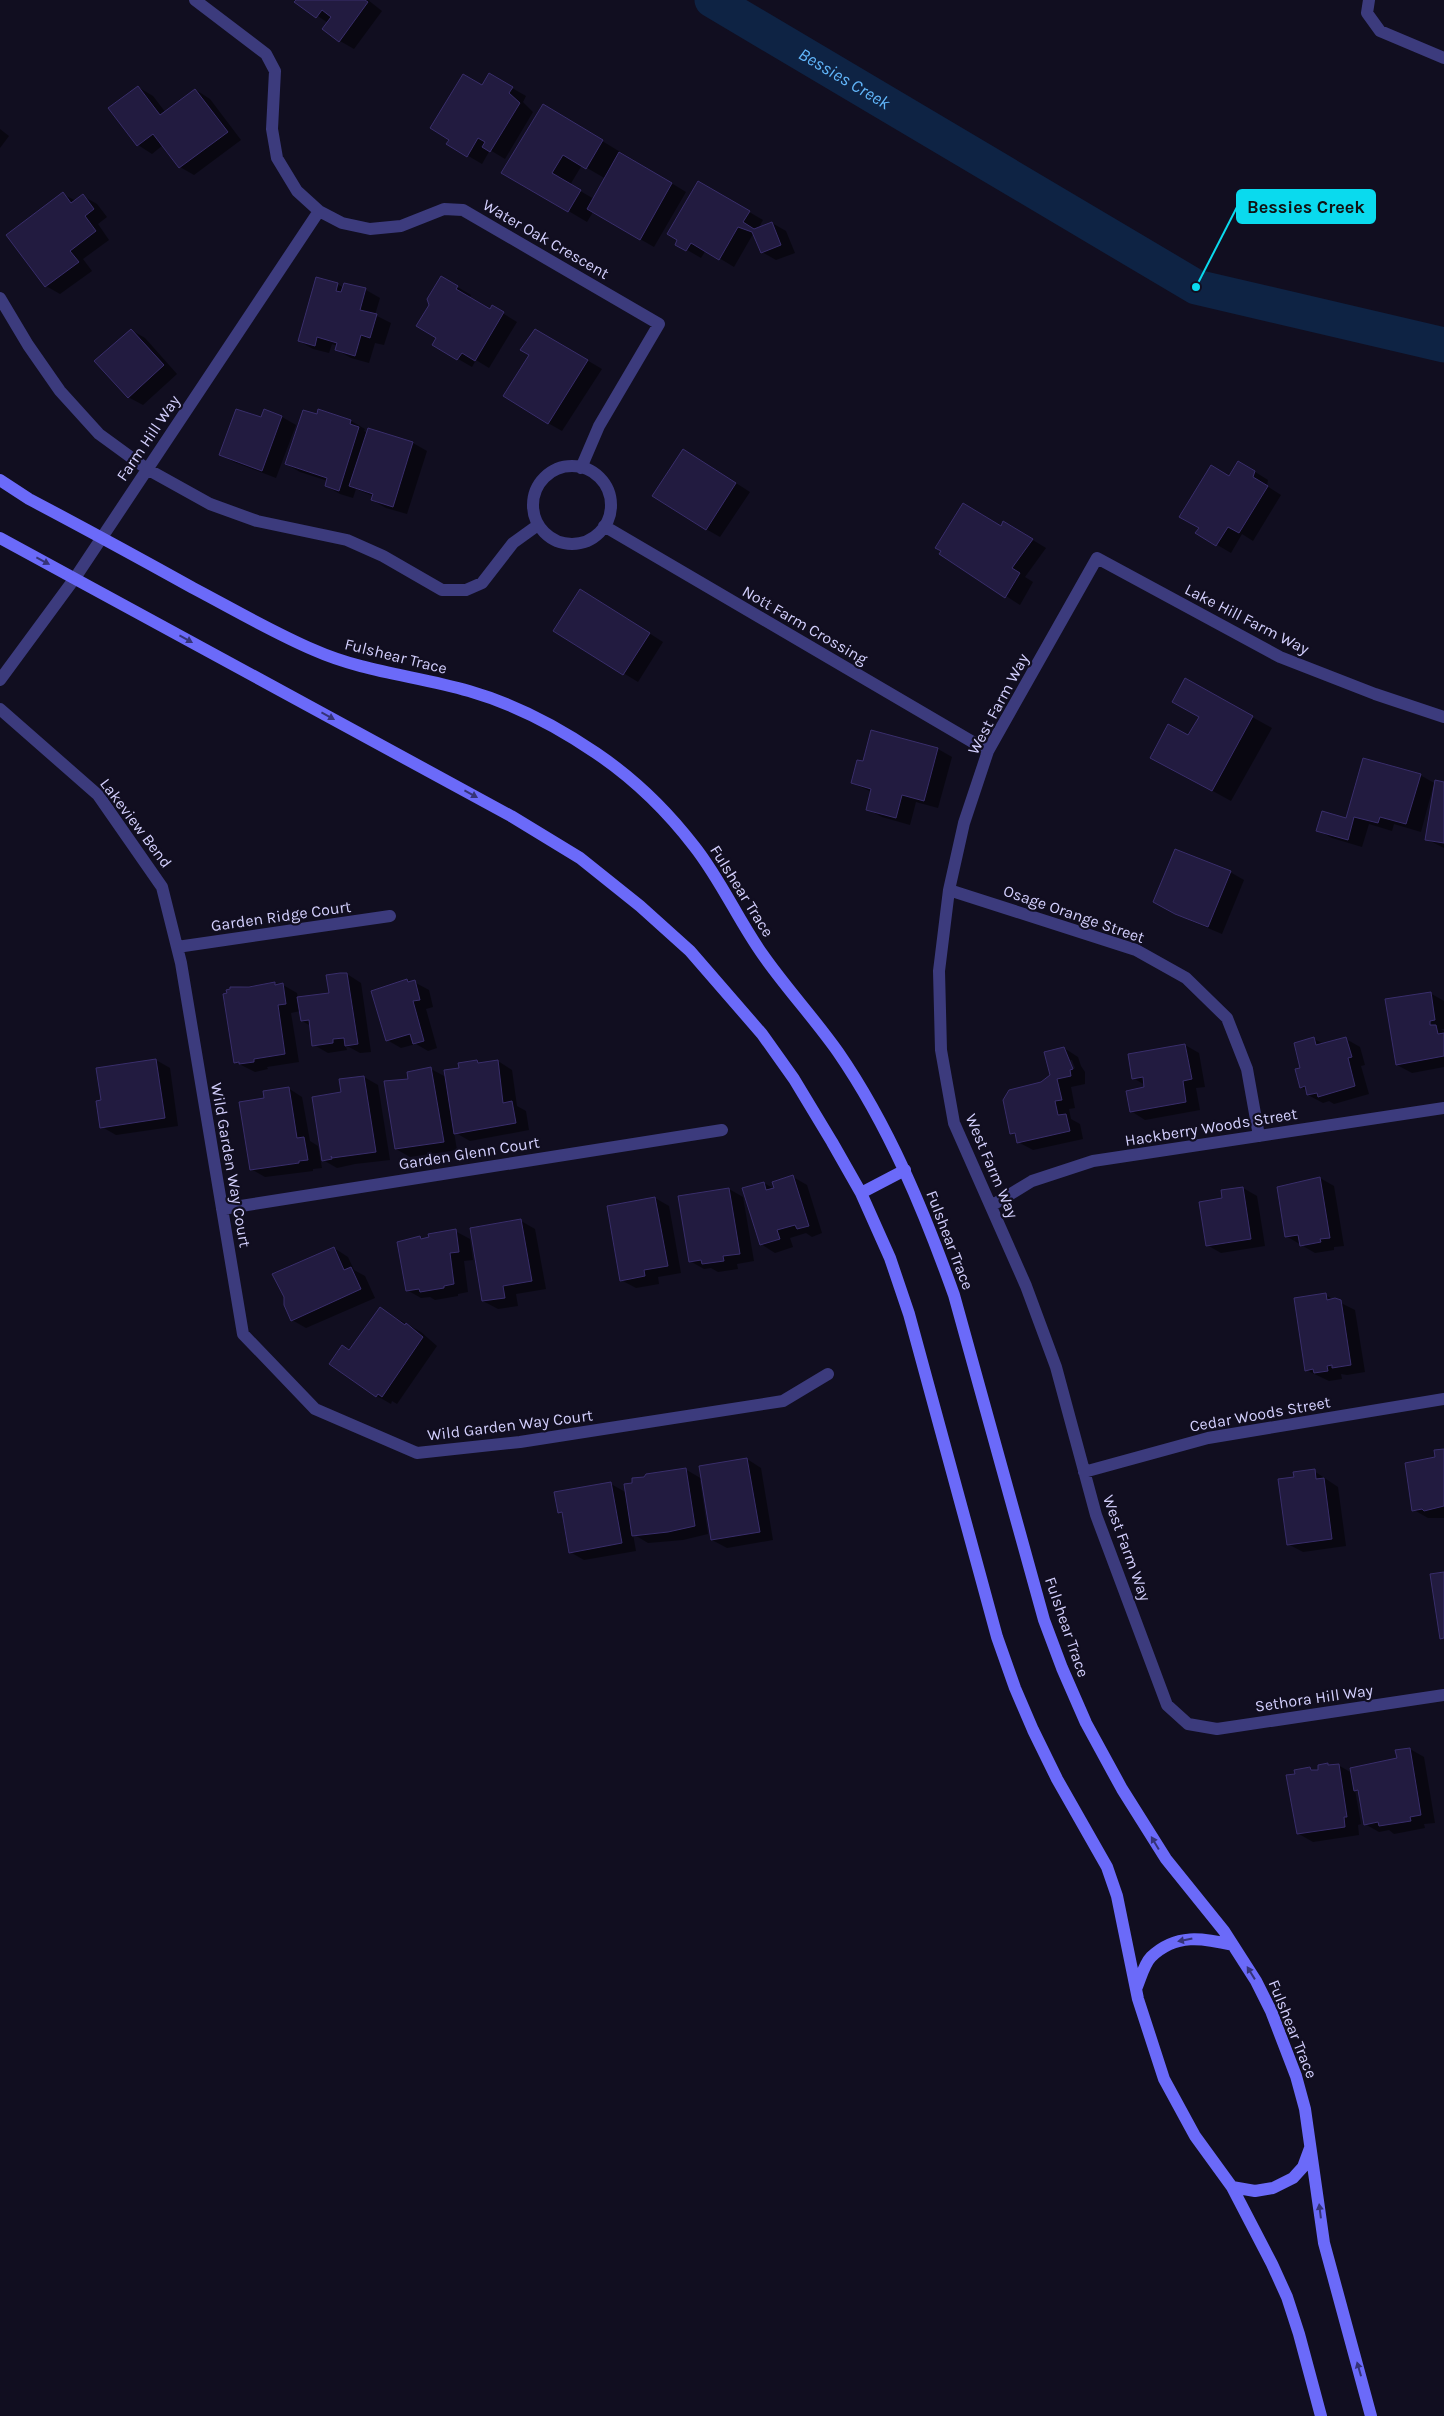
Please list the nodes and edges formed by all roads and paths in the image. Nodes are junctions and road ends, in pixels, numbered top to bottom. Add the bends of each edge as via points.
1 (195, 0) edge
2 (1369, 0) edge
3 (1444, 58) edge
4 (319, 211) junction
5 (0, 298) edge
6 (581, 468) junction
7 (147, 469) junction
8 (0, 480) edge
9 (538, 525) junction
10 (604, 526) junction
11 (0, 538) edge
12 (102, 538) junction
13 (1097, 558) joint
14 (75, 578) junction
15 (0, 680) edge
16 (0, 709) edge
17 (1444, 717) edge
18 (988, 751) junction
19 (948, 890) junction
20 (390, 916) dead end
21 (176, 947) junction
22 (180, 963) joint
23 (1444, 1108) edge
24 (722, 1130) dead end
25 (1259, 1136) junction
26 (904, 1170) junction
27 (861, 1193) junction
28 (991, 1206) junction
29 (222, 1209) junction
30 (828, 1374) dead end
31 (1444, 1399) edge
32 (1084, 1472) junction
33 (1444, 1695) edge
34 (1188, 1724) joint
35 (1233, 1945) junction
36 (1136, 1989) junction
37 (1312, 2143) junction
38 (1232, 2187) junction
39 (1321, 2416) edge
40 (1371, 2416) edge

1 - 4 street, Water Oak Crescent via 266,54 274,71 272,129 277,158 297,191
2 - 3 street via 1367,13 1380,31
4 - 6 street, Water Oak Crescent via 342,222 370,229 401,226 444,209 464,210 659,324 599,426
4 - 7 street, Farm Hill Way
5 - 7 street via 60,391 99,434
6 - 9 street via 565,467 552,471 538,485 533,497
6 - 10 street via 596,475 609,493 611,507
7 - 9 street via 210,504 257,521 347,540 383,556 442,590 466,590 482,583 512,543
7 - 12 street, Farm Hill Way
8 - 12 street, Fulshear Trace
9 - 10 street via 547,535 564,543 577,544 589,540
10 - 18 street, Nott Farm Crossing
11 -> 14 street
12 - 14 street, Farm Hill Way
12 - 26 street, Fulshear Trace via 316,651 386,673 471,692 514,708 557,729 630,779 666,813 694,846 765,958 838,1052 877,1115
13 - 17 street, Lake Hill Farm Way via 1280,657
13 - 18 street, West Farm Way
14 - 15 street, Farm Hill Way
14 -> 27 street via 511,816 580,858 640,906 720,983 794,1079
16 - 21 street, Lakeview Bend via 98,795 162,887
18 - 19 street, West Farm Way via 964,823
19 - 25 street, Osage Orange Street via 1136,950 1186,978 1227,1018 1247,1069
19 - 28 street, West Farm Way via 939,971 941,1050 954,1123
20 - 21 street, Garden Ridge Court
21 - 22 street, Lakeview Bend
22 - 29 street, Wild Garden Way Court
23 - 25 street, Hackberry Woods Street
24 - 29 street, Garden Glenn Court
25 - 28 street, Hackberry Woods Street via 1093,1161 1032,1182
26 - 27 street
35 -> 26 street, Fulshear Trace via 1166,1860 1122,1789 1086,1723 1062,1668 1042,1610 954,1295
27 - 36 street via 890,1258 909,1314 997,1637 1033,1730 1107,1867 1117,1896
28 - 32 street, West Farm Way via 1026,1286 1056,1367
29 - 30 street, Wild Garden Way Court via 243,1334 315,1409 417,1453 520,1442 783,1401
31 - 32 street, Cedar Woods Street via 1208,1438
32 - 34 street, West Farm Way via 1096,1515 1167,1705
33 - 34 street, Sethora Hill Way via 1217,1729
35 -> 36 street via 1199,1937 1172,1943 1150,1958
37 -> 35 street, Fulshear Trace via 1296,2076 1271,2011
36 - 38 street via 1149,2037 1168,2087 1195,2136
37 - 38 street via 1303,2167 1293,2178 1255,2192
40 -> 37 street, Fulshear Trace via 1324,2244
38 - 39 street via 1287,2297

